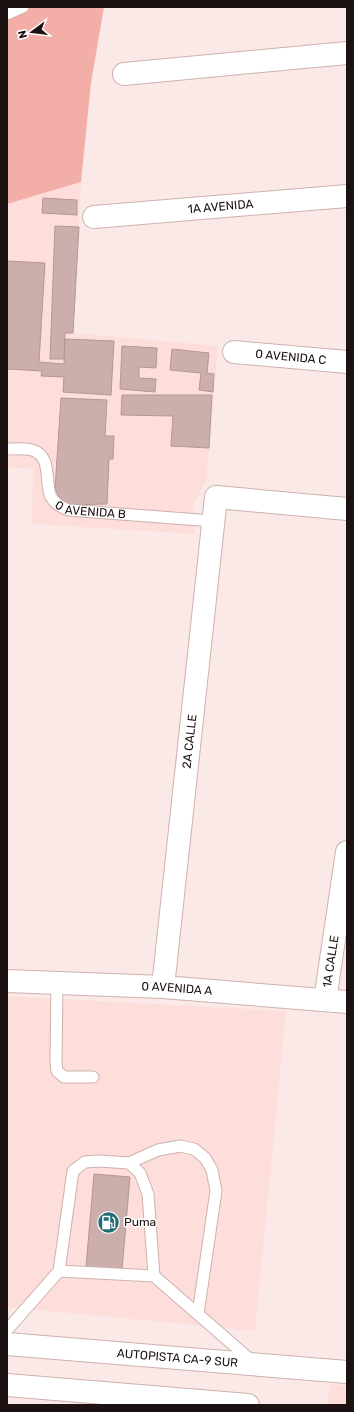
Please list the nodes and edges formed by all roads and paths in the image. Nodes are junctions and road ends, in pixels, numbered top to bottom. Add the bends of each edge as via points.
1 (23, 7) edge
2 (7, 14) edge
3 (347, 53) edge
4 (124, 74) dead end
5 (347, 196) edge
6 (94, 216) dead end
7 (234, 352) dead end
8 (347, 362) edge
9 (7, 449) edge
10 (347, 509) edge
11 (213, 521) junction
12 (347, 852) edge
13 (7, 981) edge
14 (57, 983) junction
15 (164, 987) junction
16 (325, 1000) junction
17 (347, 1002) edge
18 (93, 1077) dead end
19 (129, 1164) junction
20 (59, 1271) junction
21 (154, 1276) junction
22 (198, 1314) junction
23 (7, 1330) edge
24 (7, 1344) edge
25 (255, 1365) junction
26 (347, 1372) edge
27 (7, 1386) edge
28 (114, 1400) edge
29 (248, 1405) edge

1 - 2 lane
3 - 4 main road
5 - 6 main road, 1A AVENIDA
7 - 8 main road, 0 AVENIDA C
9 - 11 lane, 0 AVENIDA B via 32,450 40,454 46,468 50,496 58,505 68,510
10 - 11 main road, 2A CALLE via 216,497
11 - 15 main road, 2A CALLE
12 - 16 main road, 1A CALLE
13 - 14 main road, 0 AVENIDA A
14 - 15 main road, 0 AVENIDA A
14 - 18 lane via 57,1071 64,1077
15 - 16 main road, 0 AVENIDA A
16 - 17 main road, 0 AVENIDA A
19 - 20 lane via 85,1162 73,1171
19 - 21 lane via 140,1174 148,1194
19 - 22 lane via 158,1150 180,1146 194,1149 205,1158 212,1170 216,1192
20 - 21 lane
20 - 23 lane
21 - 22 lane
22 - 25 lane
24 - 25 main road, AUTOPISTA CA-9 SUR
25 - 26 main road, AUTOPISTA CA-9 SUR
27 - 28 main road
28 - 29 main road

